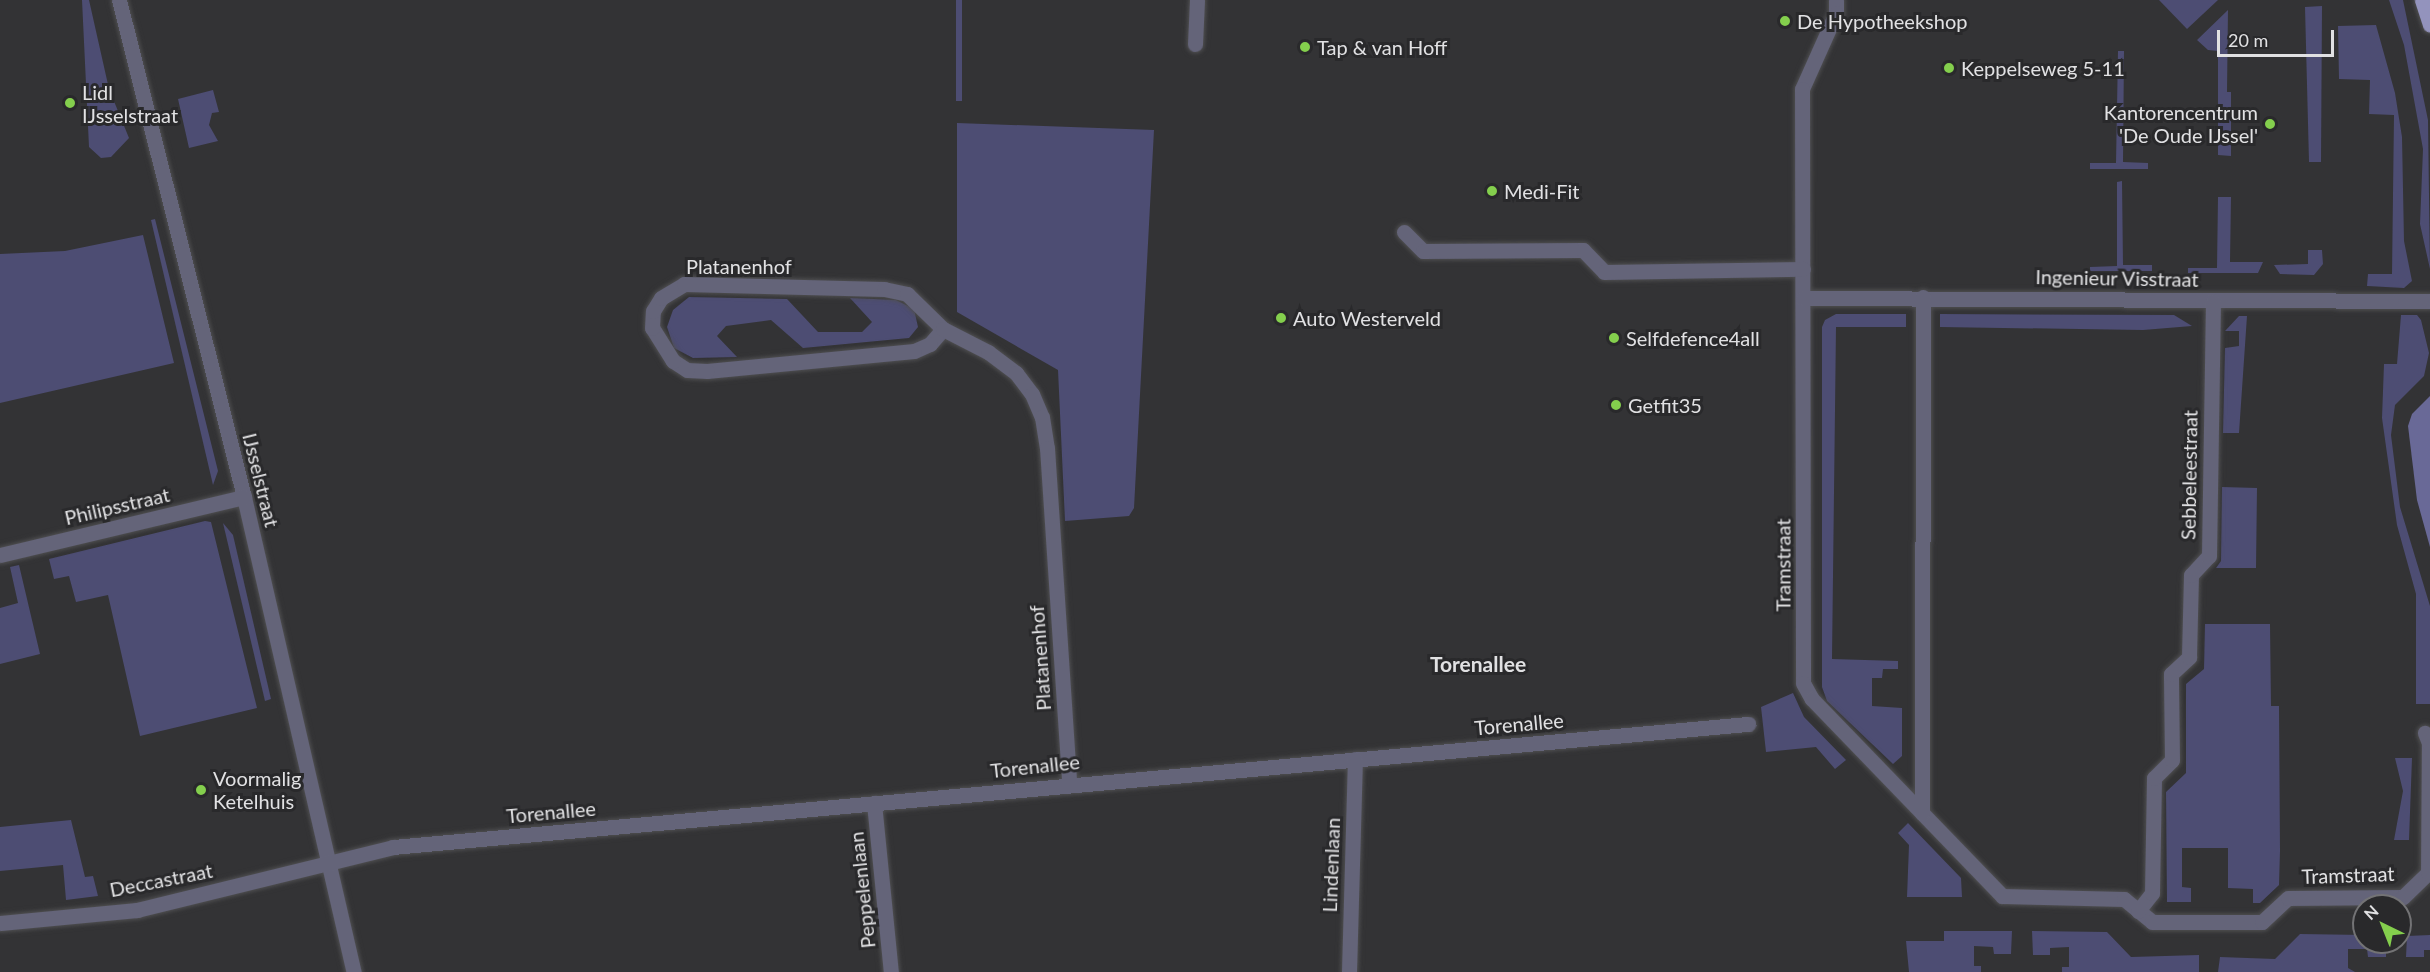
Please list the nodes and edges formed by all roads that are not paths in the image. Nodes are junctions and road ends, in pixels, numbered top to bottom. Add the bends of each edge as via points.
1 (119, 0) edge
2 (1197, 0) edge
3 (1836, 0) edge
4 (2422, 0) edge
5 (2430, 26) edge
6 (1195, 44) dead end
7 (1404, 232) dead end
8 (1803, 270) junction
9 (1923, 297) junction
10 (1803, 298) junction
11 (2213, 301) junction
12 (2430, 301) edge
13 (943, 328) junction
14 (244, 497) junction
15 (0, 555) edge
16 (1748, 724) dead end
17 (2425, 733) dead end
18 (1355, 759) junction
19 (1069, 783) junction
20 (874, 803) junction
21 (1922, 813) junction
22 (328, 863) junction
23 (2138, 911) junction
24 (0, 922) edge
25 (354, 972) edge
26 (891, 972) edge
27 (1349, 972) edge

1 - 14 street, IJsselstraat
2 - 6 street
3 - 8 street, Tramstraat via 1836,13 1802,89
4 - 5 main road
7 - 8 street via 1422,250 1583,250 1604,272
8 - 10 street, Tramstraat
9 - 10 street, Ingenieur Visstraat
9 - 11 street, Ingenieur Visstraat
9 - 21 street
10 - 21 street, Tramstraat via 1803,683 1812,699
11 - 12 street, Ingenieur Visstraat
11 - 23 street, Sebbeleestraat via 2209,556 2191,575 2189,657 2171,674 2172,760 2154,778 2152,893
13 - 13 street, Platanenhof via 907,294 884,289 684,284 661,298 653,311 652,328 672,361 687,369 707,371 914,351 930,344
13 - 19 street, Platanenhof via 1016,373 1032,394 1042,417
14 - 15 street, Philipsstraat
14 - 22 street, IJsselstraat
16 - 18 street, Torenallee
17 - 23 street, Tramstraat via 2429,743 2428,873 2403,897 2288,898 2262,922 2152,922
18 - 19 street, Torenallee
18 - 27 street, Lindenlaan
19 - 20 street, Torenallee
20 - 22 street, Torenallee via 393,847
20 - 26 street, Peppelenlaan
21 - 23 street, Tramstraat via 2002,896 2124,898
22 - 24 street, Deccastraat via 137,910
22 - 25 street, IJsselstraat

